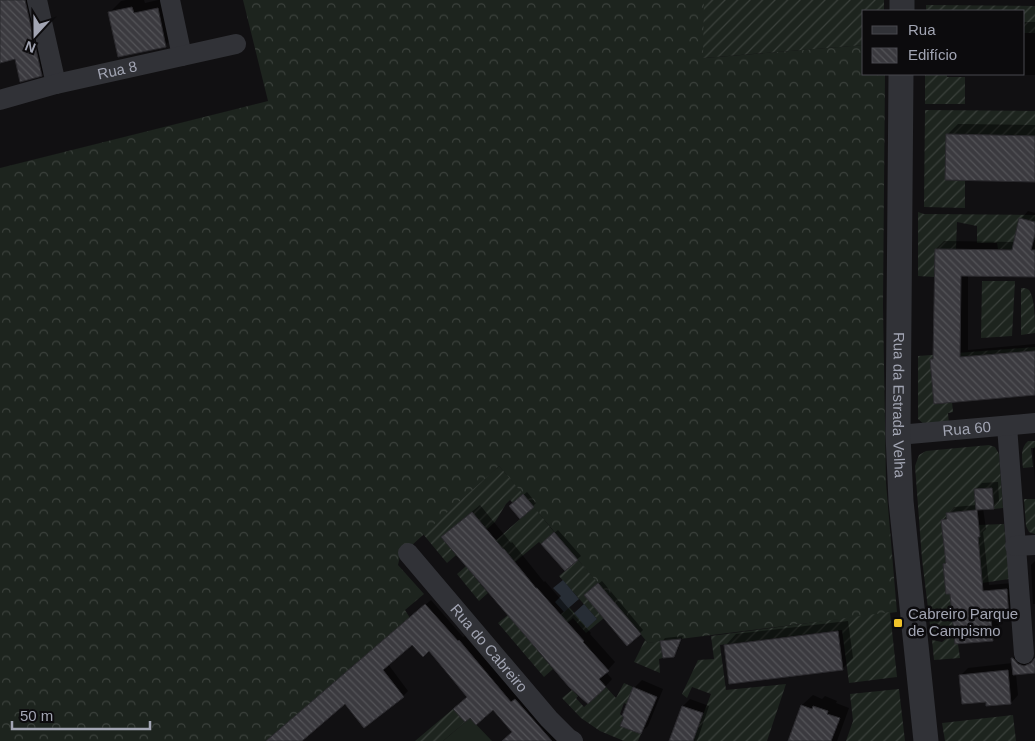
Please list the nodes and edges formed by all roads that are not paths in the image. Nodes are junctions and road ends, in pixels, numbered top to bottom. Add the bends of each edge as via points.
1 (37, 0) edge
2 (170, 0) edge
3 (236, 44) dead end
4 (182, 56) junction
5 (901, 75) edge
6 (56, 84) junction
7 (0, 100) edge
8 (1035, 423) edge
9 (1007, 426) junction
10 (898, 435) junction
11 (1025, 545) edge
12 (408, 553) dead end
13 (1024, 654) dead end
14 (926, 739) edge
15 (573, 741) edge

1 - 6 street
2 - 4 street
3 - 4 street, Rua 8
4 - 6 street, Rua 8
5 - 10 street, Rua da Estrada Velha
6 - 7 street, Rua 8
8 - 9 street, Rua 60
9 - 10 street, Rua 60
9 - 11 street
10 - 14 street, Rua da Estrada Velha via 901,501
11 - 13 street
12 - 15 street, Rua do Cabreiro via 549,719

